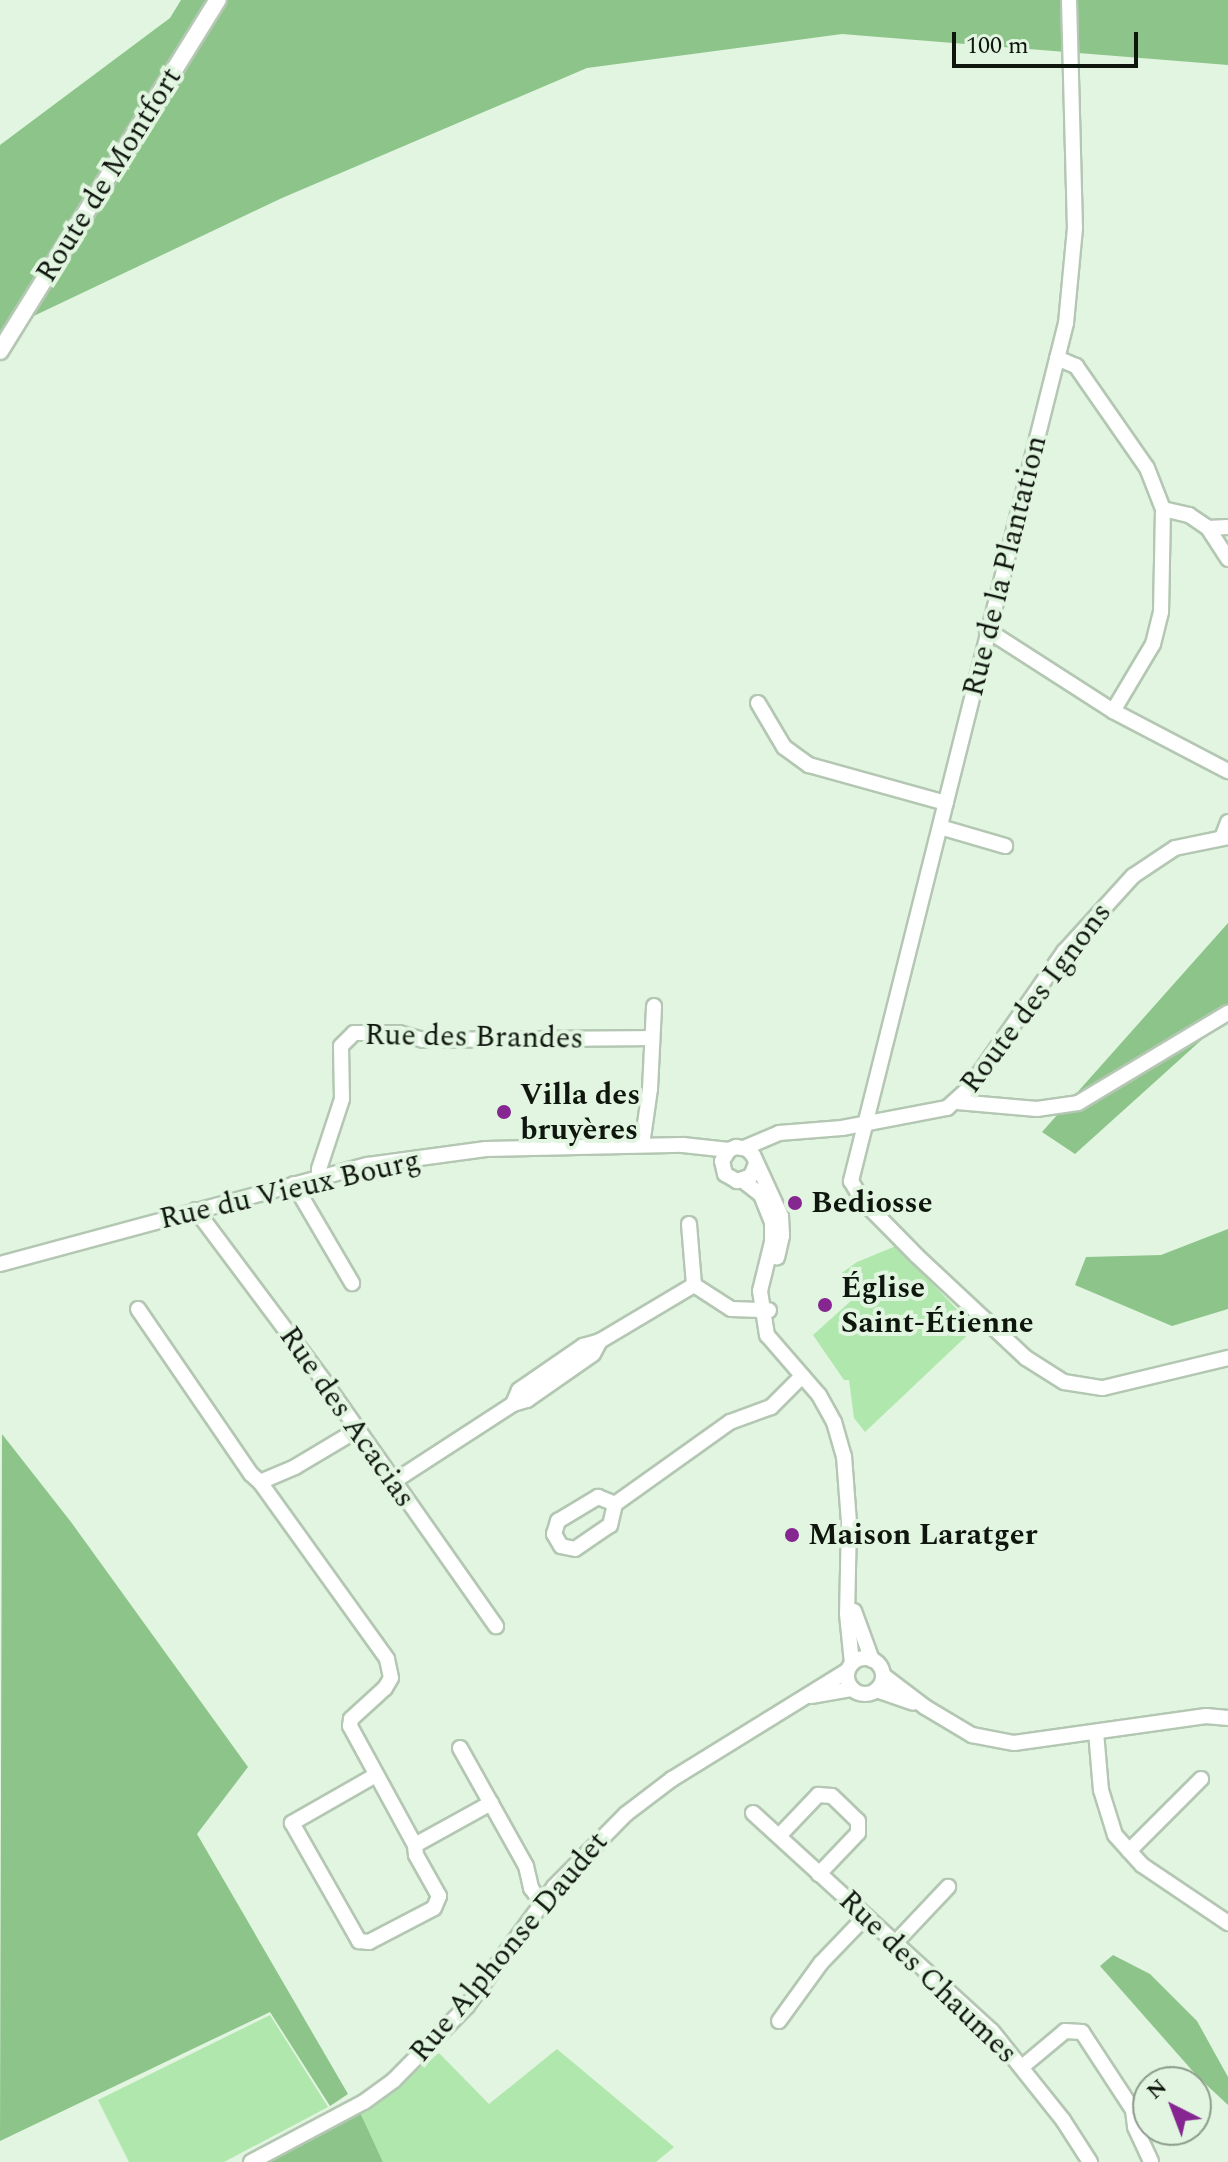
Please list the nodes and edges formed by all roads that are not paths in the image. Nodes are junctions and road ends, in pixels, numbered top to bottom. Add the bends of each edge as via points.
1 (218, 0) edge
2 (1069, 0) edge
3 (0, 351) edge
4 (1057, 358) junction
5 (1163, 509) junction
6 (1228, 527) edge
7 (1208, 528) junction
8 (1228, 559) edge
9 (987, 630) junction
10 (758, 703) dead end
11 (1113, 711) junction
12 (1228, 771) edge
13 (946, 803) junction
14 (1228, 822) edge
15 (940, 827) junction
16 (1225, 838) edge
17 (1005, 846) dead end
18 (654, 1006) dead end
19 (1228, 1013) edge
20 (652, 1038) junction
21 (957, 1102) junction
22 (866, 1123) junction
23 (766, 1138) junction
24 (642, 1145) junction
25 (683, 1145) junction
26 (736, 1149) junction
27 (755, 1163) junction
28 (722, 1165) junction
29 (319, 1177) junction
30 (742, 1180) junction
31 (294, 1184) junction
32 (196, 1210) junction
33 (689, 1224) dead end
34 (0, 1264) edge
35 (352, 1283) dead end
36 (694, 1285) junction
37 (138, 1309) dead end
38 (765, 1310) junction
39 (1228, 1358) edge
40 (797, 1371) junction
41 (357, 1430) junction
42 (260, 1482) junction
43 (393, 1482) junction
44 (615, 1504) dead end
45 (846, 1589) junction
46 (496, 1626) dead end
47 (872, 1660) junction
48 (850, 1667) junction
49 (883, 1675) junction
50 (852, 1689) junction
51 (876, 1690) junction
52 (803, 1698) junction
53 (925, 1707) junction
54 (1228, 1718) edge
55 (1096, 1732) junction
56 (460, 1748) dead end
57 (376, 1775) junction
58 (1201, 1779) dead end
59 (491, 1803) junction
60 (753, 1813) dead end
61 (779, 1836) junction
62 (415, 1845) junction
63 (1129, 1851) junction
64 (819, 1874) junction
65 (948, 1887) dead end
66 (542, 1903) junction
67 (866, 1916) junction
68 (1228, 1923) edge
69 (896, 1942) junction
70 (779, 2021) dead end
71 (1022, 2067) junction
72 (278, 2156) edge
73 (251, 2162) edge
74 (1090, 2162) edge
75 (1151, 2162) edge

1 - 3 main road, Route de Montfort
2 - 4 street, Rue de la Plantation via 1075,228 1070,295
4 - 5 street via 1076,366 1147,468
4 - 9 street, Rue de la Plantation
5 - 7 street via 1189,515
5 - 11 street via 1161,612 1153,644
6 - 7 street
7 - 8 street
9 - 11 street
9 - 13 street, Rue de la Plantation
10 - 13 street via 784,747 809,765
11 - 12 street
13 - 15 street, Rue de la Plantation
14 - 16 street, Route des Ignons
15 - 17 street
15 - 22 street, Rue de la Plantation
16 - 21 street, Route des Ignons via 1175,848 1133,876 1064,952
18 - 20 street
19 - 21 street via 1078,1103 1037,1109
20 - 24 street
20 - 29 street, Rue des Brandes via 423,1040 399,1033 354,1033 341,1046 342,1099
21 - 22 street, Route des Ignons via 937,1112
22 - 23 street
22 - 39 street, Rue de la Plantation via 851,1181 862,1200 1026,1358 1064,1382 1103,1388
23 - 26 street
23 - 27 street
24 - 25 street, Rue du Vieux Bourg
24 - 29 street, Rue du Vieux Bourg via 486,1149
25 - 26 street, Rue du Vieux Bourg
25 - 28 street
26 - 27 street
26 - 28 street
27 - 30 street via 751,1176
27 - 38 street via 782,1224
28 - 30 street via 728,1177
29 - 31 street, Rue du Vieux Bourg
30 - 38 street via 761,1195 772,1222 761,1281
31 - 32 street, Rue du Vieux Bourg
31 - 35 street
32 - 34 street, Rue du Vieux Bourg
32 - 41 street, Rue des Acacias
33 - 36 street
36 - 38 street via 731,1309
36 - 43 street via 583,1346 519,1390 513,1404
37 - 42 street
38 - 40 street via 767,1335
40 - 44 street via 771,1407 730,1422
40 - 45 street via 827,1408 844,1456 849,1522
41 - 42 street
41 - 43 street, Rue des Acacias
42 - 57 street via 391,1669 385,1688 351,1719 350,1726
43 - 46 street, Rue des Acacias
45 - 47 street
45 - 48 street
47 - 48 street via 860,1659
47 - 49 street
48 - 50 street
48 - 52 street, Rue Alphonse Daudet
49 - 51 street
49 - 53 street
50 - 51 street via 861,1694
50 - 52 street, Rue Alphonse Daudet
51 - 53 street
52 - 66 street, Rue Alphonse Daudet via 647,1797 575,1862
53 - 55 street via 972,1735 1014,1743
54 - 55 street via 1206,1716
55 - 63 street via 1101,1790 1115,1835
56 - 59 street
57 - 62 street
57 - 62 street via 292,1823 359,1941 369,1942 434,1908 439,1896
58 - 63 street
59 - 62 street
59 - 66 street
60 - 61 street, Rue des Chaumes
61 - 64 street, Rue des Chaumes
61 - 64 street, Rue des Chaumes via 818,1795 832,1796 858,1821 858,1833
63 - 68 street
64 - 67 street, Rue des Chaumes
65 - 69 street
66 - 72 street, Rue Alphonse Daudet via 467,2006 394,2080
67 - 69 street, Rue des Chaumes
67 - 70 street via 821,1963
69 - 71 street, Rue des Chaumes via 992,2031
71 - 74 street, Rue des Chaumes
71 - 75 street via 1065,2031 1082,2032 1133,2110
72 - 73 street, Rue Alphonse Daudet

